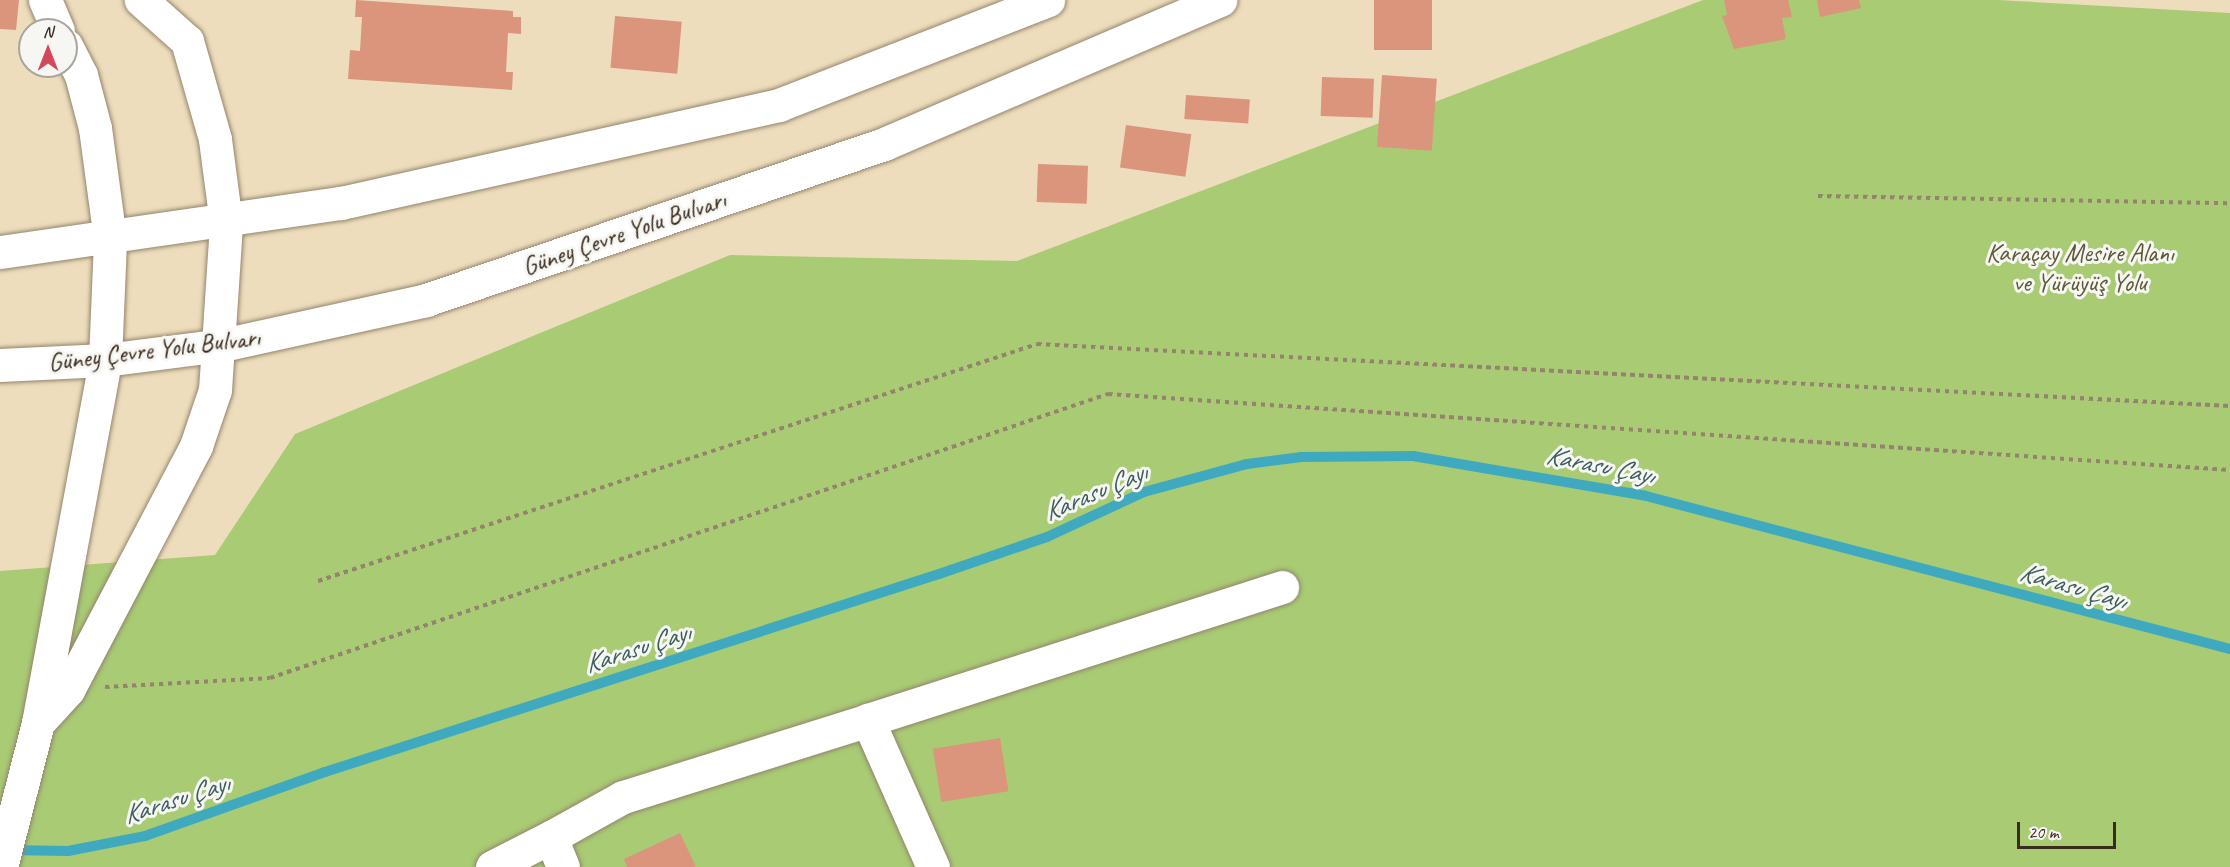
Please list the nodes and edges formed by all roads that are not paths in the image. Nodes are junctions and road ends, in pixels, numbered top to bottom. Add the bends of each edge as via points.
1 (45, 0) edge
2 (141, 0) edge
3 (1048, 0) edge
4 (1220, 0) edge
5 (53, 18) edge
6 (78, 69) edge
7 (225, 223) junction
8 (110, 239) junction
9 (0, 252) edge
10 (222, 345) junction
11 (105, 360) junction
12 (0, 365) edge
13 (1282, 587) dead end
14 (868, 720) junction
15 (38, 723) junction
16 (557, 852) edge
17 (1, 867) edge
18 (492, 867) edge
19 (933, 867) edge

1 - 5 main road
2 - 7 main road via 187,41 203,81
3 - 7 main road via 779,105 341,203
4 - 10 main road, Güney Çevre Yolu Bulvarı via 884,144 546,261 426,300
6 - 8 main road via 95,128
7 - 8 main road
7 - 10 main road
8 - 9 main road
8 - 11 main road
10 - 11 main road, Güney Çevre Yolu Bulvarı
10 - 15 main road via 215,390 196,446 68,690
11 - 12 main road, Güney Çevre Yolu Bulvarı
11 - 15 main road
13 - 14 main road
14 - 16 main road via 623,797
14 - 19 main road
15 - 17 main road
16 - 18 main road

